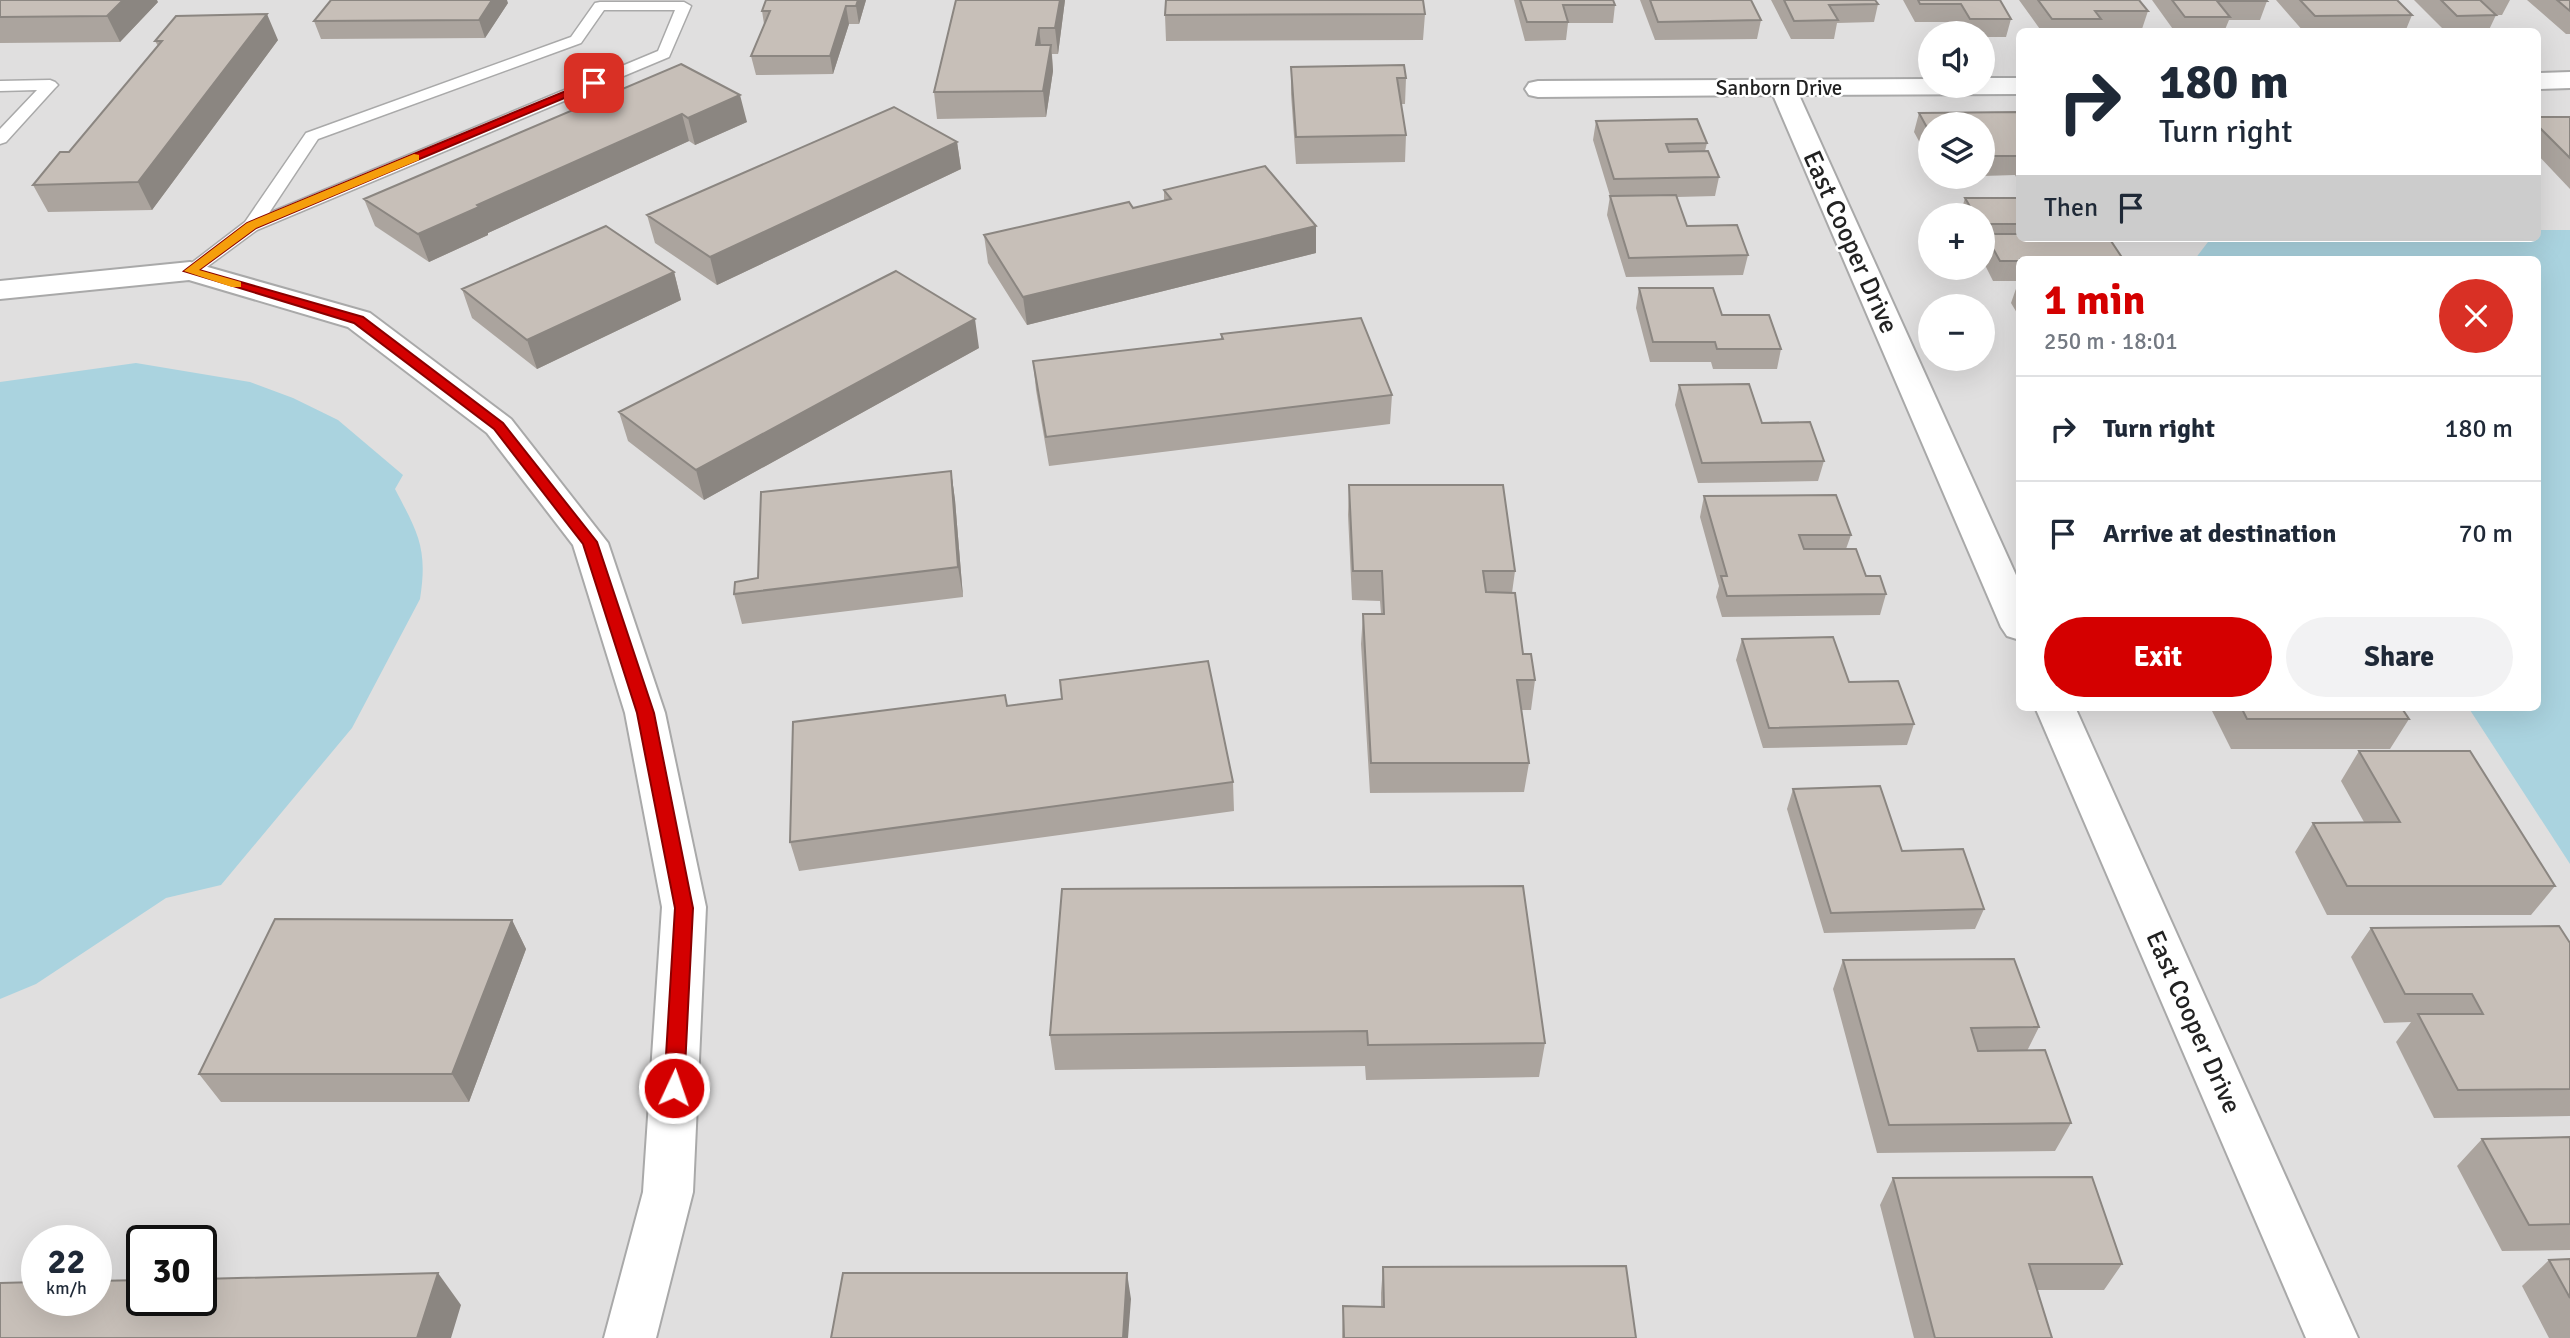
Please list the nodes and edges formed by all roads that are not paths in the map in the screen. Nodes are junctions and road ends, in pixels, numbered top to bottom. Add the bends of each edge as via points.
1 (2570, 80) edge
2 (2541, 81) edge
3 (0, 86) edge
4 (2016, 86) edge
5 (1783, 88) junction
6 (1538, 89) dead end
7 (0, 139) edge
8 (251, 226) junction
9 (190, 271) junction
10 (0, 290) edge
11 (2016, 618) edge
12 (2057, 711) edge
13 (630, 1338) edge
14 (2332, 1338) edge

1 - 2 street
3 - 7 lane via 50,85
4 - 5 street, Sanborn Drive
5 - 6 street, Sanborn Drive
5 - 11 street, East Cooper Drive
8 - 8 lane via 664,54 684,6 600,6 576,40 312,136
8 - 9 lane
9 - 10 street
9 - 13 street via 359,320 499,426 590,542 645,713 684,908 668,1192
12 - 14 street, East Cooper Drive

